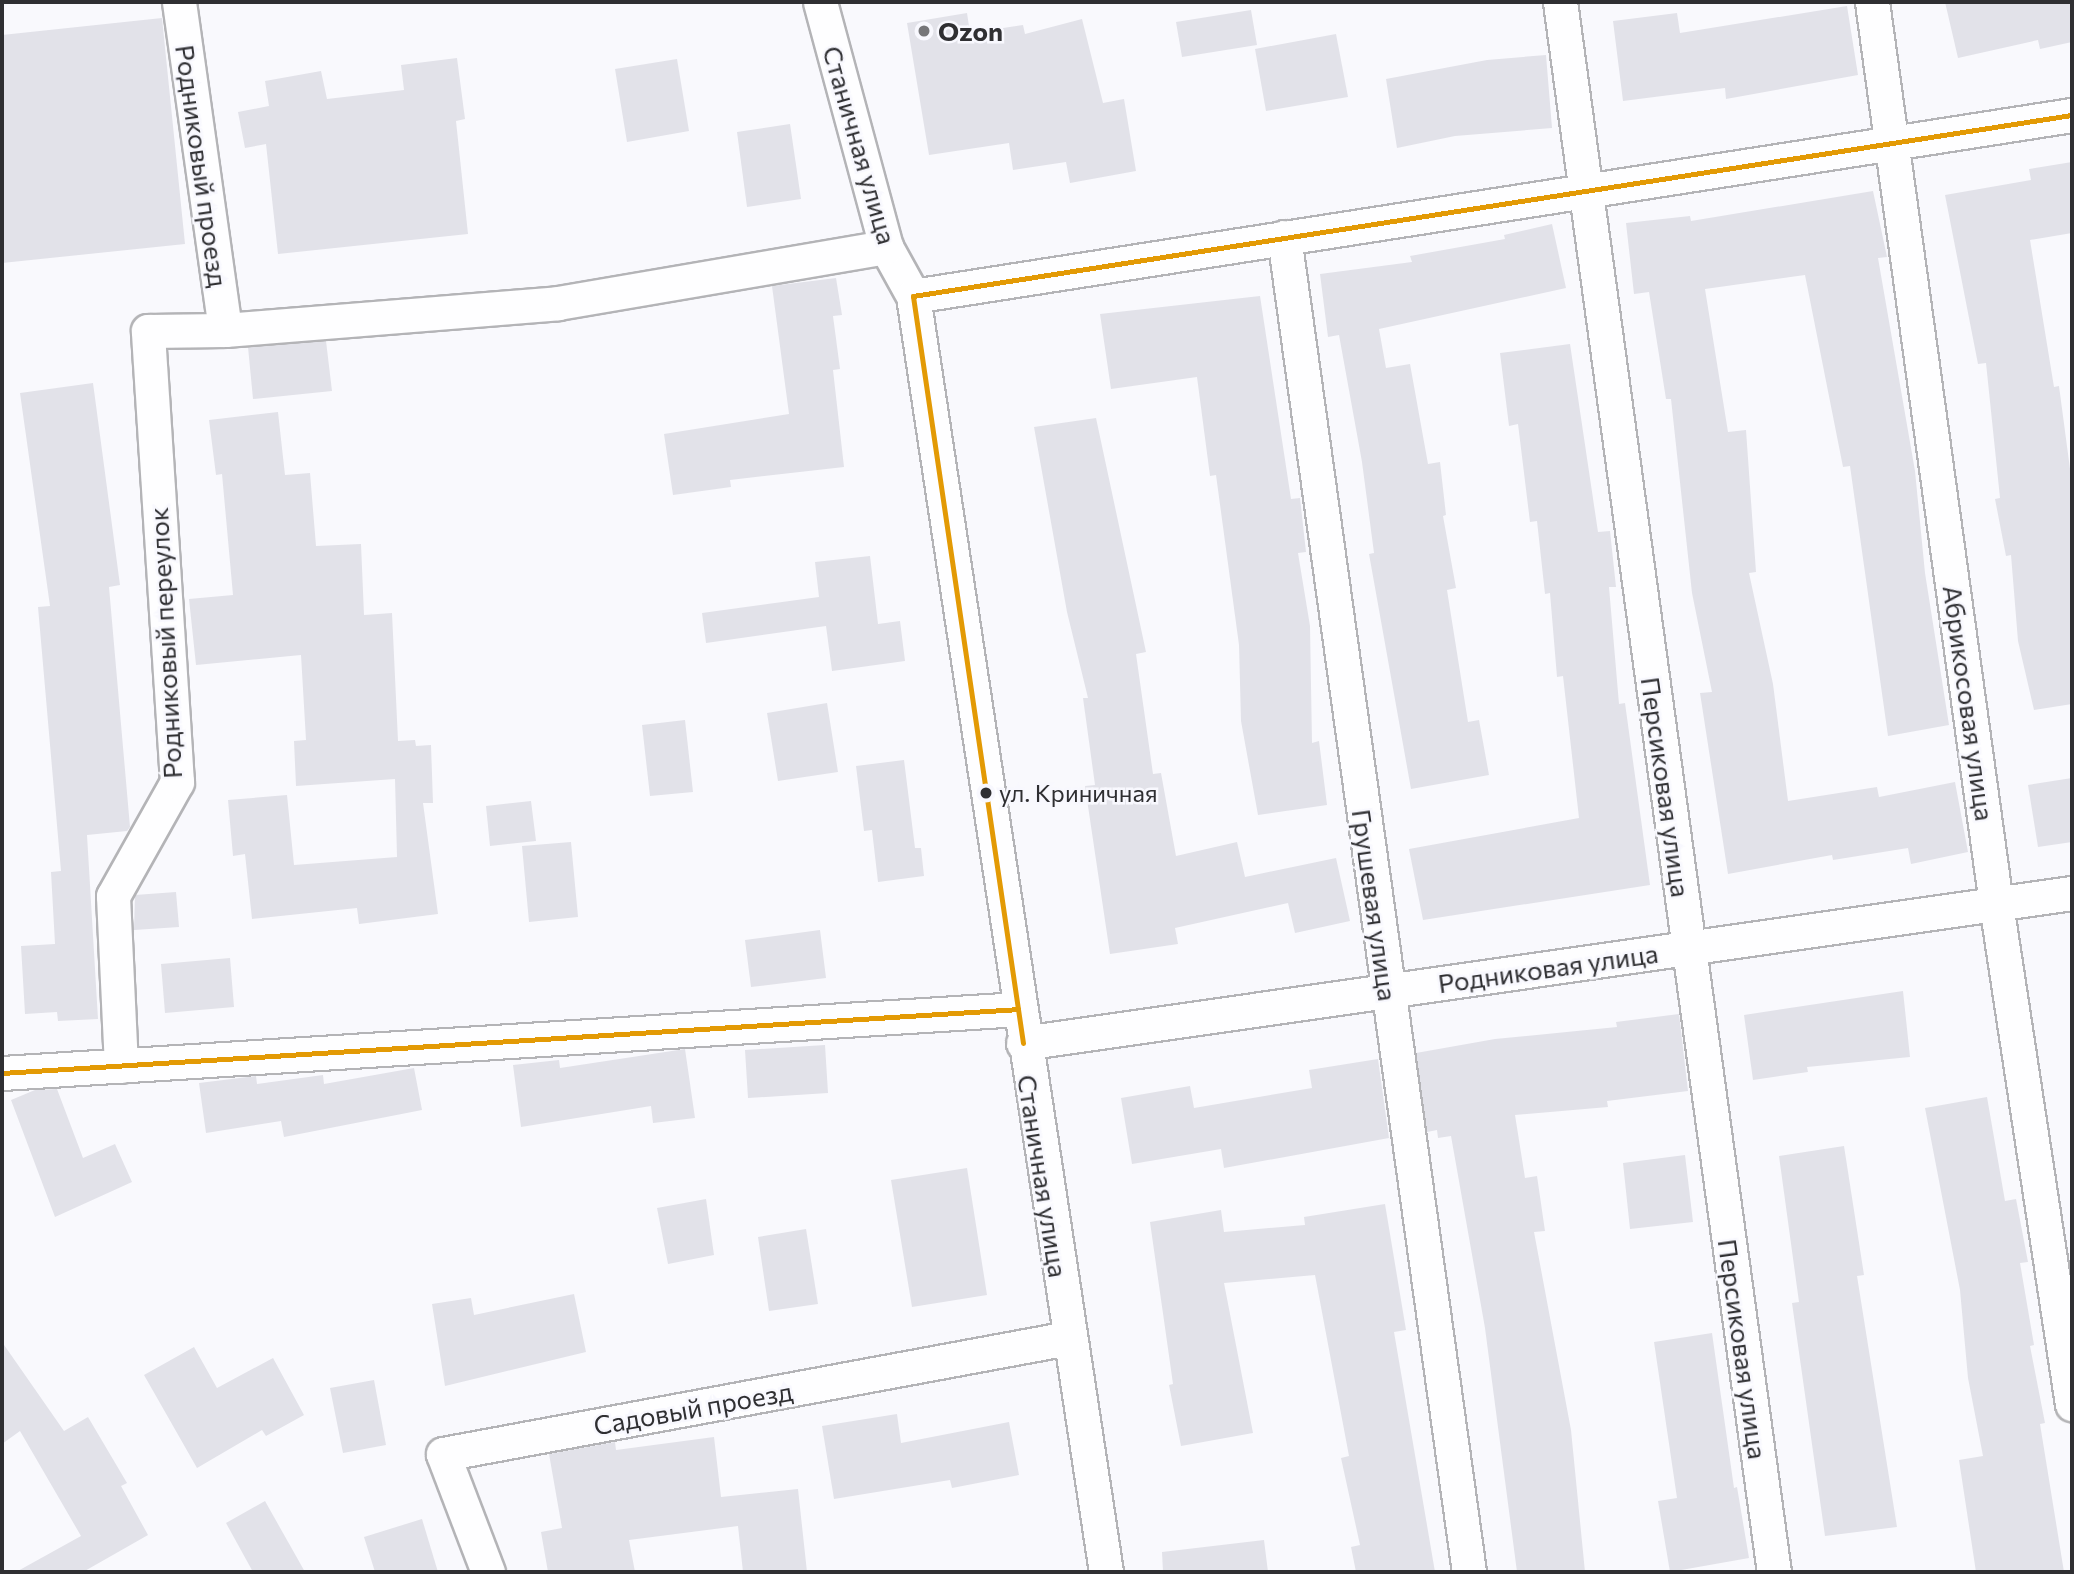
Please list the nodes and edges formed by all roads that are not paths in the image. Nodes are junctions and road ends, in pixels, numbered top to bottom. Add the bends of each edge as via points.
1 (178, 2) edge
2 (820, 2) edge
3 (1560, 2) edge
4 (1872, 2) edge
5 (2072, 115) edge
6 (1892, 143) junction
7 (1584, 191) junction
8 (1284, 237) junction
9 (886, 247) junction
10 (913, 296) junction
11 (225, 330) junction
12 (2072, 893) edge
13 (1996, 904) junction
14 (1688, 948) junction
15 (1386, 991) junction
16 (1018, 1009) junction
17 (1023, 1043) junction
18 (121, 1066) junction
19 (2, 1073) edge
20 (1068, 1338) junction
21 (2072, 1404) edge
22 (488, 1572) edge
23 (1106, 1572) edge
24 (1469, 1572) edge
25 (1774, 1572) edge

1 - 11 street, Родниковый проезд
2 - 9 street, Станичная улица
3 - 7 street, Персиковая улица
4 - 6 street, Абрикосовая улица
5 - 6 street
6 - 7 street
6 - 13 street, Абрикосовая улица
7 - 8 street
7 - 14 street, Персиковая улица
8 - 10 street
8 - 15 street, Грушевая улица
9 - 10 street, Станичная улица
9 - 11 street via 558,303
10 - 16 street, Станичная улица
11 - 18 street, Родниковый переулок via 148,331 177,782 113,896
12 - 13 street, Родниковая улица
13 - 14 street, Родниковая улица
13 - 21 street, Абрикосовая улица
14 - 15 street, Родниковая улица
14 - 25 street, Персиковая улица
15 - 17 street, Родниковая улица
15 - 24 street, Грушевая улица
16 - 17 street, Станичная улица
16 - 18 street
17 - 20 street, Станичная улица
18 - 19 street
20 - 22 street, Садовый проезд via 443,1454
20 - 23 street, Станичная улица

